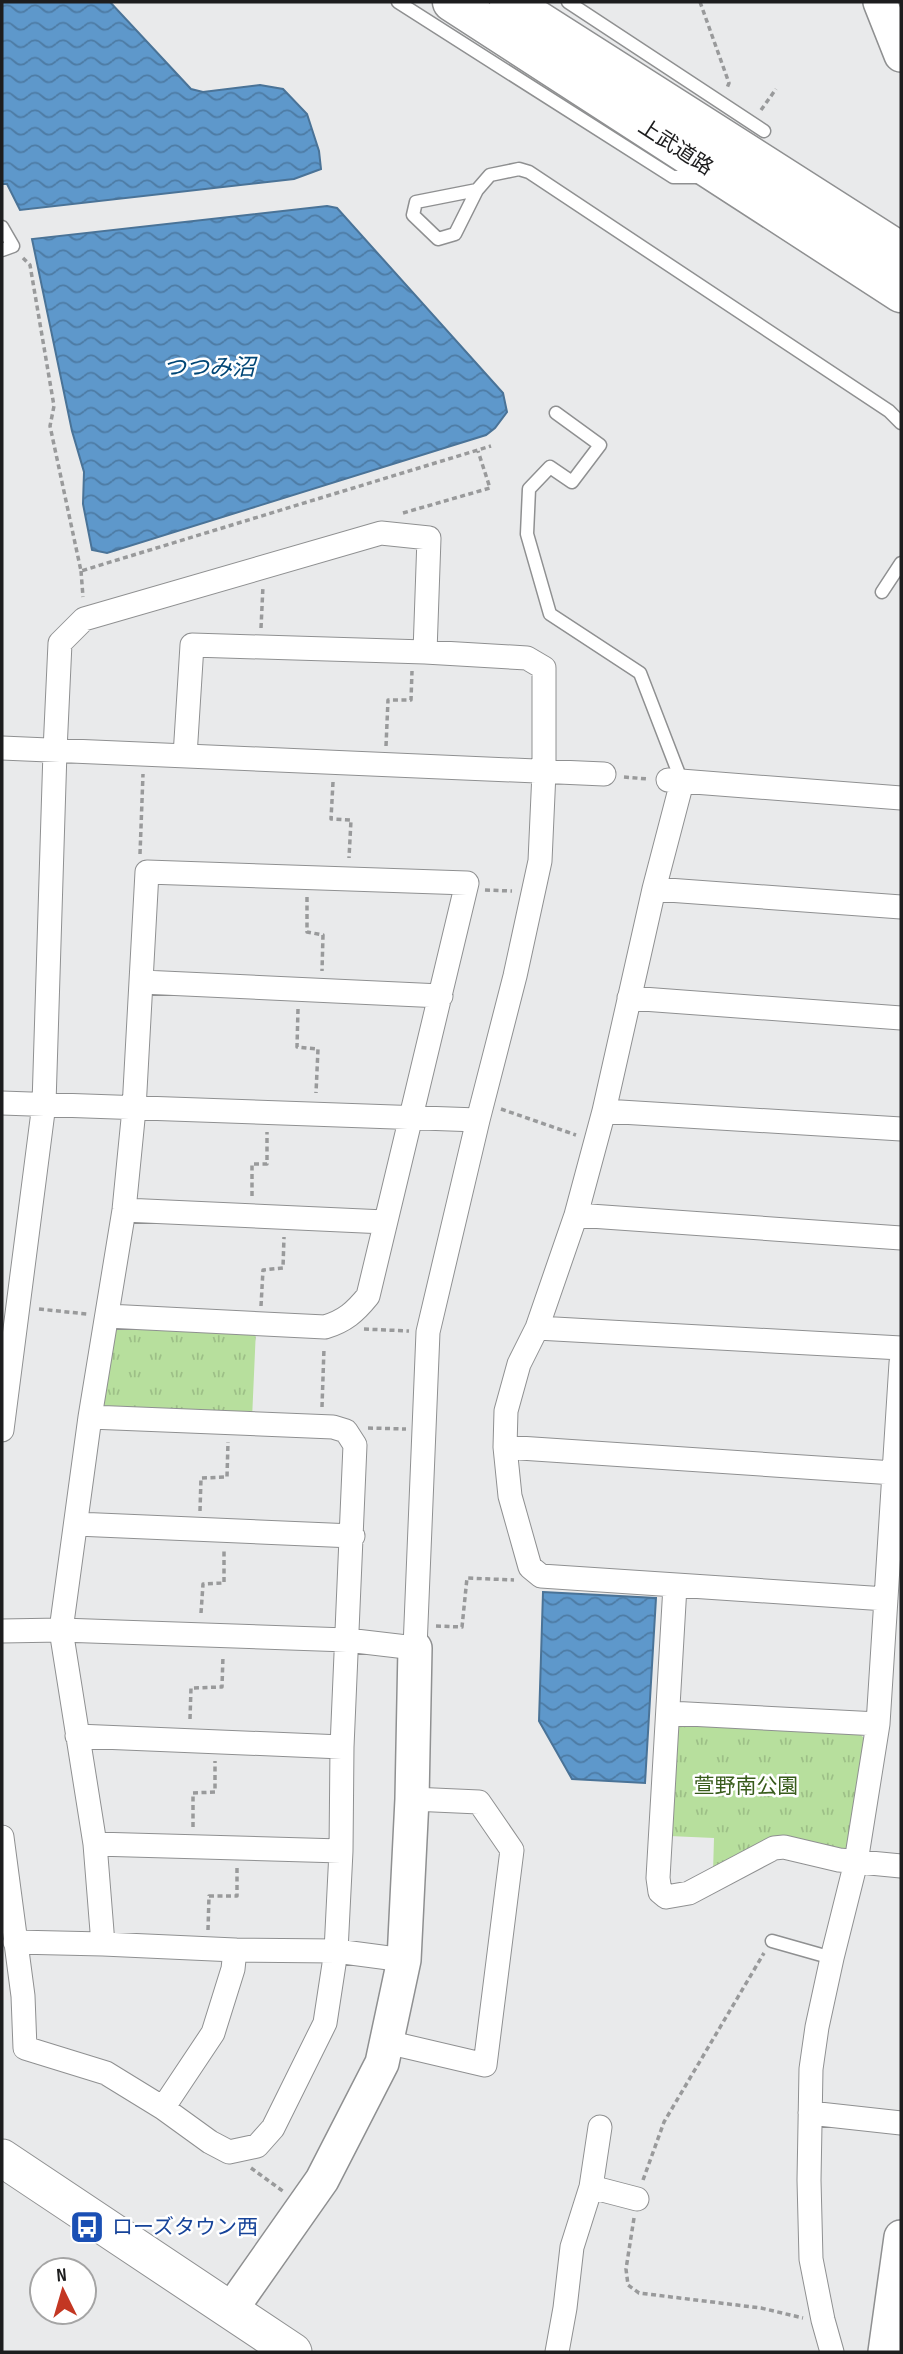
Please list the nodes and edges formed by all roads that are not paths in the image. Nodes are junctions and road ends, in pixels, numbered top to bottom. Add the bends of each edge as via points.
1 (398, 2) edge
2 (452, 2) edge
3 (509, 2) edge
4 (568, 2) edge
5 (880, 2) edge
6 (901, 55) edge
7 (764, 131) dead end
8 (723, 177) junction
9 (477, 190) junction
10 (2, 227) edge
11 (7, 248) edge
12 (901, 252) edge
13 (901, 293) edge
14 (556, 413) dead end
15 (901, 423) edge
16 (901, 563) edge
17 (881, 592) dead end
18 (419, 652) junction
19 (2, 748) edge
20 (55, 751) junction
21 (185, 756) junction
22 (544, 772) junction
23 (604, 774) dead end
24 (675, 781) junction
25 (901, 798) edge
26 (654, 889) junction
27 (901, 908) edge
28 (142, 982) junction
29 (441, 996) junction
30 (629, 998) junction
31 (901, 1018) edge
32 (2, 1103) edge
33 (44, 1104) junction
34 (134, 1109) junction
35 (480, 1111) junction
36 (604, 1111) junction
37 (411, 1117) junction
38 (901, 1129) edge
39 (124, 1210) junction
40 (576, 1215) junction
41 (385, 1222) junction
42 (901, 1238) edge
43 (107, 1316) junction
44 (537, 1328) junction
45 (901, 1348) edge
46 (901, 1363) edge
47 (90, 1417) junction
48 (2, 1430) edge
49 (505, 1447) junction
50 (894, 1473) junction
51 (76, 1524) junction
52 (353, 1536) junction
53 (675, 1586) junction
54 (886, 1599) junction
55 (61, 1630) junction
56 (2, 1631) edge
57 (416, 1637) junction
58 (347, 1640) junction
59 (669, 1713) junction
60 (878, 1724) junction
61 (77, 1736) junction
62 (342, 1747) junction
63 (412, 1799) junction
64 (2, 1837) edge
65 (95, 1844) junction
66 (341, 1851) junction
67 (856, 1862) junction
68 (901, 1866) edge
69 (772, 1941) road end
70 (15, 1942) junction
71 (103, 1944) junction
72 (235, 1950) junction
73 (336, 1951) junction
74 (832, 1958) junction
75 (404, 1960) junction
76 (387, 2042) junction
77 (163, 2108) junction
78 (810, 2113) junction
79 (901, 2123) edge
80 (600, 2127) dead end
81 (2, 2158) edge
82 (591, 2187) junction
83 (637, 2199) road end
84 (901, 2237) edge
85 (230, 2311) junction
86 (293, 2352) edge
87 (557, 2352) edge
88 (832, 2352) edge
89 (885, 2352) edge

1 - 8 lane via 673,177
2 - 8 highway, 上武道路
3 - 12 highway, 上武道路
4 - 7 lane
5 - 6 street
8 - 13 highway, 上武道路
9 - 9 lane via 416,202 413,215 438,239 455,234
9 - 15 lane via 490,175 520,169 529,172
10 - 11 lane
14 - 24 lane via 600,445 572,482 550,467 529,489 527,534 550,614 640,673
16 - 17 lane
18 - 20 street via 429,538 381,533 84,619 60,643
18 - 21 street via 192,645
18 - 22 street via 527,658 544,668
19 - 20 street
20 - 21 street
20 - 33 street
21 - 22 street
22 - 23 street
22 - 35 street via 540,861
24 - 25 street
24 - 26 street
26 - 27 street
26 - 30 street
28 - 29 street
28 - 29 street via 147,872 467,883
28 - 34 street
29 - 37 street
30 - 31 street
30 - 36 street
32 - 33 street
33 - 34 street
33 - 48 street
34 - 37 street
34 - 39 street
35 - 37 street
35 - 57 street via 428,1332
36 - 38 street
36 - 40 street
37 - 41 street
39 - 41 street
39 - 43 street
40 - 42 street
40 - 44 street
41 - 43 street via 368,1296 354,1313 325,1327
43 - 47 street
44 - 45 street
44 - 49 street via 519,1364 506,1411
46 - 50 street
47 - 51 street
47 - 52 street via 327,1426 346,1431 355,1445
49 - 50 street
49 - 53 street via 510,1496 530,1567 541,1576
50 - 54 street
51 - 52 street
51 - 55 street
52 - 58 street
53 - 54 street
53 - 59 street
54 - 60 street
55 - 56 street
55 - 58 street
55 - 61 street
57 - 58 street
57 - 63 street
58 - 62 street
59 - 60 street
59 - 67 street via 658,1878 666,1898 689,1893 774,1847
60 - 67 street
61 - 62 street
61 - 65 street
62 - 66 street
63 - 75 street
63 - 76 street via 479,1802 512,1850 485,2064
64 - 70 street
65 - 66 street
65 - 71 street
66 - 73 street
67 - 68 street
67 - 74 street
69 - 74 lane
70 - 71 street
70 - 77 street via 25,2048 106,2073
71 - 72 street
72 - 73 street
72 - 77 street via 213,2033
73 - 75 street
73 - 77 street via 325,2023 273,2128 257,2146 229,2152
74 - 78 street via 813,2058
75 - 76 street
76 - 85 street via 382,2063 322,2180
78 - 79 street
78 - 88 street via 811,2259
80 - 82 street
81 - 85 main road
82 - 83 street
82 - 87 street via 572,2247
84 - 89 street
85 - 86 main road

